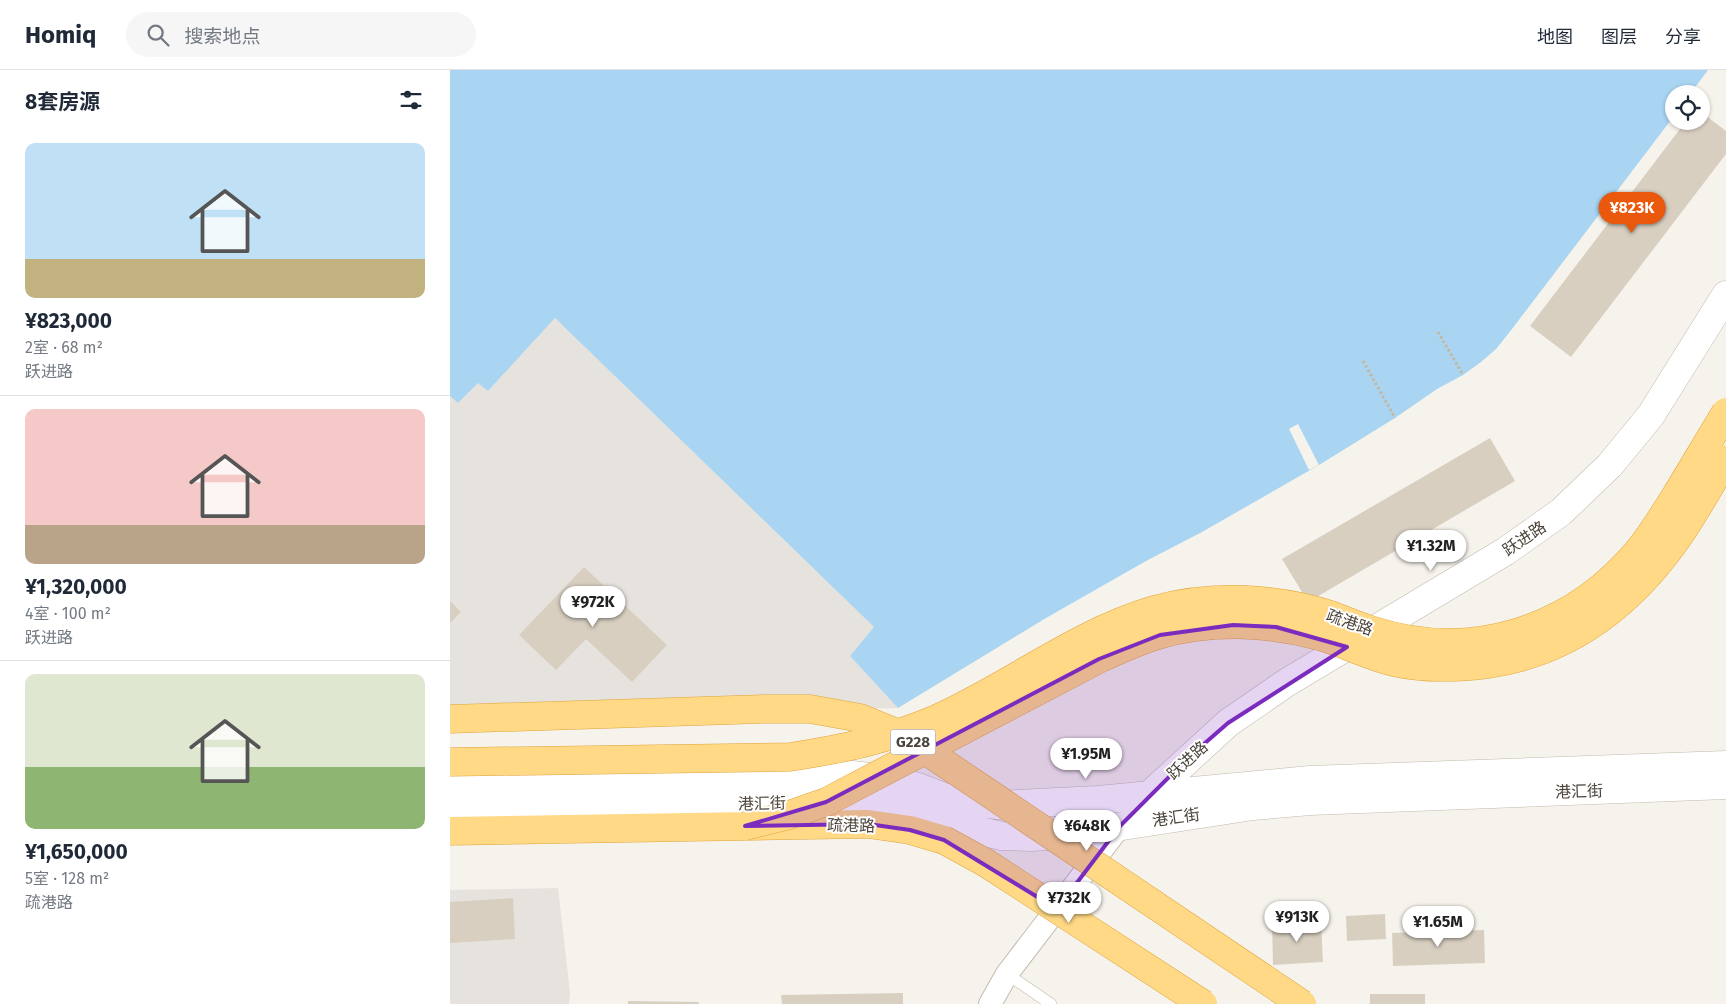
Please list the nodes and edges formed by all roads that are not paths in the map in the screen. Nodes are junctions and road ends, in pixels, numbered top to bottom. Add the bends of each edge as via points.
1 (1726, 295) edge
2 (1726, 412) edge
3 (1726, 458) edge
4 (450, 720) edge
5 (450, 762) edge
6 (1726, 765) edge
7 (450, 782) edge
8 (1726, 785) edge
9 (1148, 796) junction
10 (450, 808) edge
11 (745, 826) junction
12 (1120, 826) junction
13 (450, 831) edge
14 (1007, 974) junction
15 (990, 1004) edge
16 (1051, 1004) edge
17 (1203, 1004) edge
18 (1302, 1004) edge

1 - 9 street, 跃进路 via 1651,415 1610,465 1562,512 1506,551 1286,683 1228,723
2 - 5 highway, 疏港路, bridge via 1664,515 1616,576 1563,614 1534,628 1501,638 1432,643 1373,631 1329,614 1283,603 1233,600 1189,603 1154,610 1121,622 938,718 893,736 845,748 790,757
3 - 11 highway, bridge via 1683,530 1632,593 1603,618 1542,651 1465,667 1429,666 1394,662 1320,636 1276,628 1233,625 1160,635 1099,659 826,802
4 - 18 highway, G228, bridge via 765,708 810,710 860,718 904,736
6 - 9 street, 港汇街 via 1310,780
7 - 9 street, 港汇街 via 852,775 887,778 944,797 997,805
8 - 12 street, 港汇街 via 1310,801
9 - 12 street, 跃进路
10 - 12 street, 港汇街 via 854,802 900,807 1002,836 1064,835
11 - 13 highway, 疏港路
11 - 17 highway, 疏港路, bridge via 868,824 910,830 944,840 986,863
12 - 14 street
14 - 15 street
14 - 16 lane

